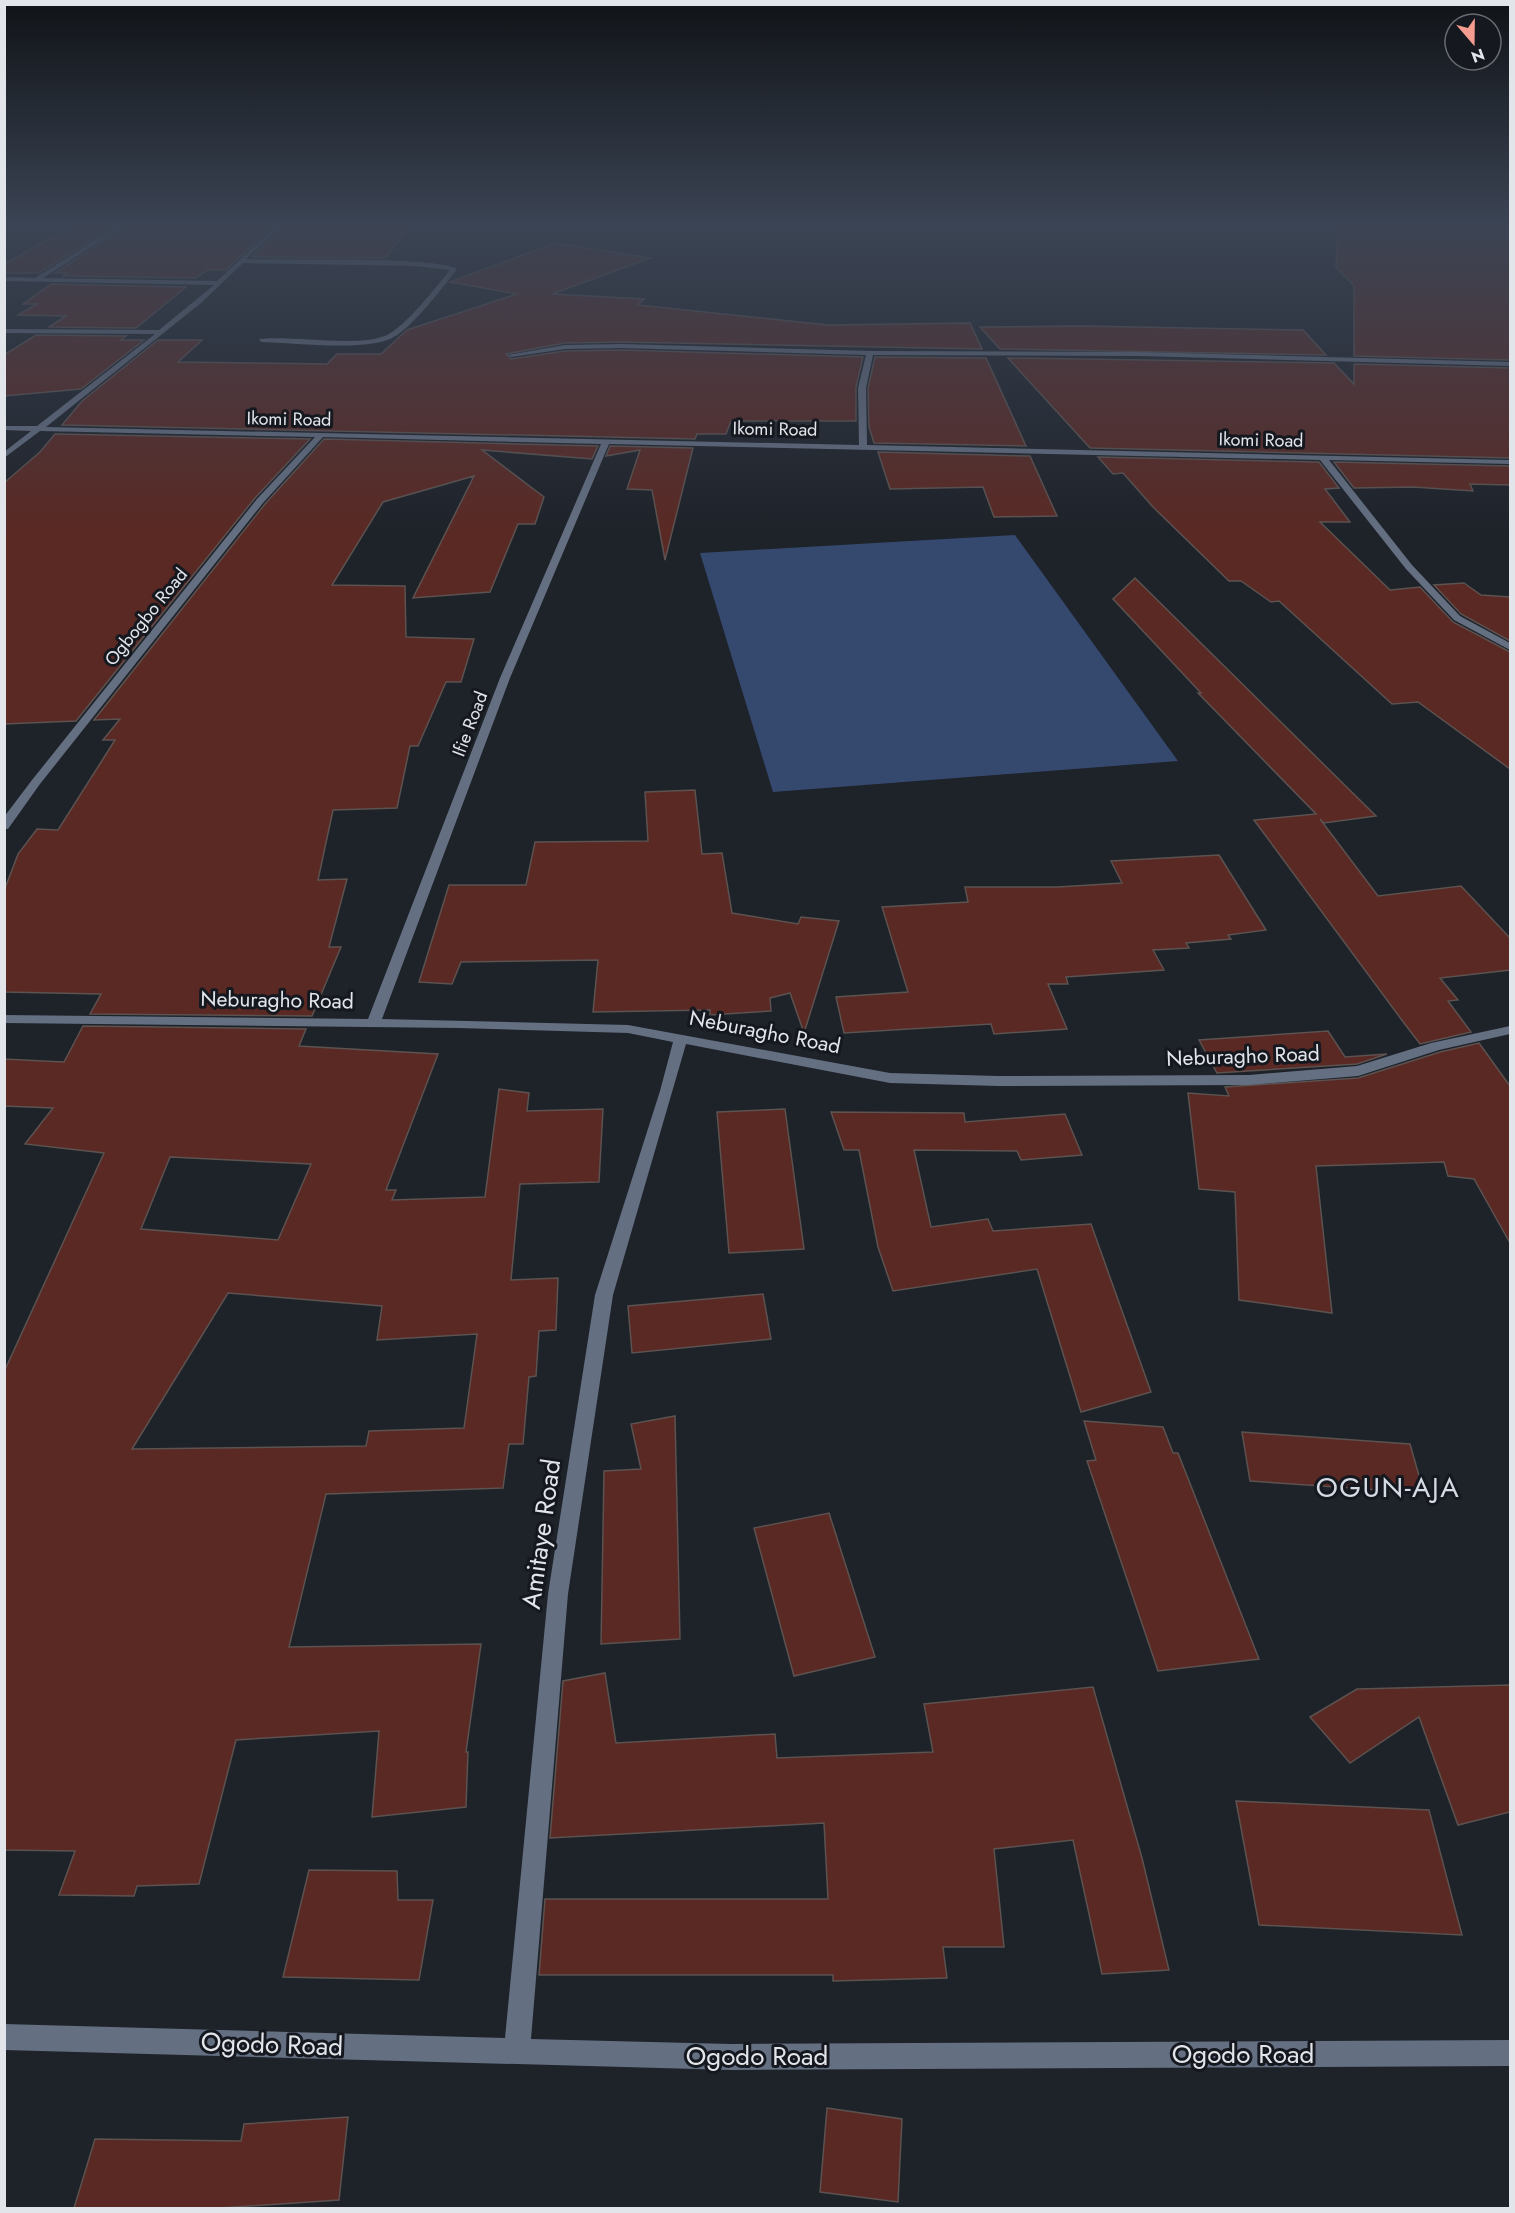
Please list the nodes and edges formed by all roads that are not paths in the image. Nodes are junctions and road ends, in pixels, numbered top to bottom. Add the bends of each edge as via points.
1 (166, 327) edge
2 (400, 327) edge
3 (4, 331) edge
4 (160, 332) junction
5 (261, 340) dead end
6 (870, 353) junction
7 (511, 355) dead end
8 (1510, 364) edge
9 (4, 428) edge
10 (39, 429) junction
11 (321, 435) junction
12 (606, 441) junction
13 (862, 447) junction
14 (4, 456) edge
15 (1322, 456) junction
16 (1510, 462) edge
17 (1510, 648) edge
18 (4, 826) edge
19 (4, 1018) edge
20 (373, 1023) junction
21 (1510, 1030) edge
22 (681, 1037) junction
23 (4, 2037) edge
24 (517, 2051) junction
25 (1510, 2053) edge

1 - 4 street
2 - 5 street via 389,337 361,342
3 - 4 street
4 - 10 street
6 - 7 street via 590,346
6 - 8 street via 1070,353
6 - 13 street via 862,388
9 - 10 street, Ikomi Road
10 - 11 street, Ikomi Road
10 - 14 street
11 - 12 street, Ikomi Road
11 - 18 street, Ogbogbo Road via 260,501
12 - 13 street, Ikomi Road
12 - 20 street, Ifie Road via 505,678
13 - 15 street, Ikomi Road
15 - 16 street, Ikomi Road
15 - 17 street via 1408,567 1457,618
19 - 20 street, Neburagho Road
20 - 22 street, Neburagho Road via 628,1029
21 - 22 street, Neburagho Road via 1436,1046 1358,1071 1237,1080 890,1078
22 - 24 street, Amitaye Road via 604,1295 558,1594
23 - 24 street, Ogodo Road
24 - 25 street, Ogodo Road via 731,2057

